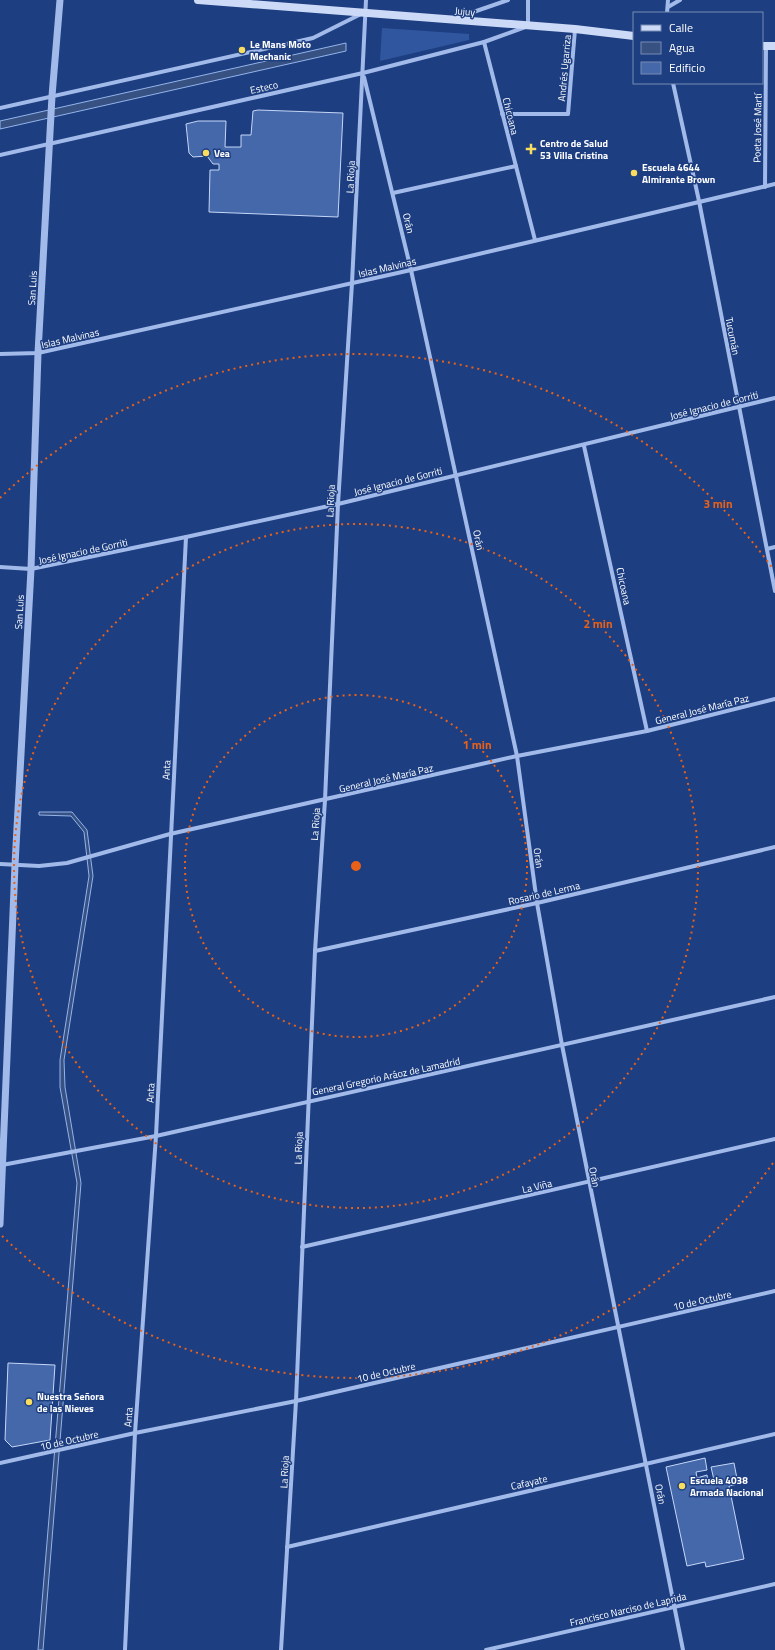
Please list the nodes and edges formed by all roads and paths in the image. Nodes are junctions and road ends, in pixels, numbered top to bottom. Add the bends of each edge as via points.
1 (60, 0) edge
2 (198, 0) edge
3 (366, 0) edge
4 (508, 0) edge
5 (528, 0) edge
6 (668, 0) edge
7 (680, 0) edge
8 (668, 7) junction
9 (365, 12) junction
10 (667, 12) edge
11 (451, 19) junction
12 (528, 26) junction
13 (575, 29) junction
14 (633, 36) edge
15 (484, 42) junction
16 (764, 46) edge
17 (775, 46) edge
18 (363, 73) junction
19 (673, 84) edge
20 (52, 96) junction
21 (0, 108) edge
22 (502, 114) junction
23 (49, 144) junction
24 (0, 155) edge
25 (516, 166) junction
26 (775, 184) edge
27 (764, 187) junction
28 (393, 193) junction
29 (698, 202) junction
30 (536, 240) junction
31 (411, 270) junction
32 (352, 283) junction
33 (38, 353) junction
34 (0, 354) edge
35 (775, 398) edge
36 (738, 407) junction
37 (584, 446) junction
38 (456, 474) junction
39 (338, 504) junction
40 (186, 537) junction
41 (775, 547) edge
42 (767, 549) junction
43 (0, 567) edge
44 (31, 569) junction
45 (775, 591) edge
46 (775, 699) edge
47 (647, 731) junction
48 (517, 756) junction
49 (325, 800) junction
50 (170, 834) junction
51 (775, 847) edge
52 (0, 864) edge
53 (15, 865) junction
54 (537, 903) junction
55 (315, 951) junction
56 (775, 997) edge
57 (562, 1045) junction
58 (308, 1101) junction
59 (156, 1136) junction
60 (775, 1139) edge
61 (2, 1165) edge
62 (588, 1183) junction
63 (0, 1224) edge
64 (302, 1247) junction
65 (775, 1291) edge
66 (618, 1328) junction
67 (296, 1401) junction
68 (135, 1433) junction
69 (775, 1434) edge
70 (0, 1464) edge
71 (646, 1464) junction
72 (287, 1547) junction
73 (775, 1584) edge
74 (675, 1606) junction
75 (125, 1650) edge
76 (282, 1650) edge
77 (486, 1650) edge
78 (683, 1650) edge

1 - 20 street, San Luis
2 - 9 main road, Jujuy
3 - 9 street, La Rioja
4 - 11 street
5 - 12 street
6 - 8 street
7 - 8 street
8 - 10 street
9 - 11 main road, Jujuy
9 - 18 street, La Rioja
9 - 20 street via 313,38
11 - 12 main road, Jujuy
12 - 13 main road, Jujuy
12 - 15 street, Esteco
13 - 14 main road, Jujuy
13 - 22 street, Andrés Ugarriza via 568,114
15 - 18 street, Esteco
15 - 22 street, Chicoana
16 - 17 main road
16 - 27 street, Poeta José Martí
18 - 23 street, Esteco
18 - 28 street, Orán
18 - 32 street, La Rioja
19 - 29 street, Tucumán
20 - 21 street
20 - 23 street, San Luis
22 - 25 street, Chicoana
23 - 24 street, Esteco
23 - 33 street, San Luis
25 - 28 street
25 - 30 street, Chicoana
26 - 27 street, Islas Malvinas
27 - 29 street, Islas Malvinas
28 - 31 street, Orán
29 - 30 street, Islas Malvinas
29 - 36 street, Tucumán
30 - 31 street, Islas Malvinas
31 - 32 street, Islas Malvinas
31 - 38 street, Orán
32 - 33 street, Islas Malvinas
32 - 39 street, La Rioja
33 - 34 street, Islas Malvinas
33 - 44 street, San Luis
35 - 36 street, José Ignacio de Gorriti
36 - 37 street, José Ignacio de Gorriti
36 - 42 street, Tucumán
37 - 38 street, José Ignacio de Gorriti
37 - 47 street, Chicoana
38 - 39 street, José Ignacio de Gorriti
38 - 48 street, Orán
39 - 40 street, José Ignacio de Gorriti
39 - 49 street, La Rioja
40 - 44 street, José Ignacio de Gorriti
40 - 50 street, Anta
41 - 42 street
42 - 45 street, Tucumán
43 - 44 street, José Ignacio de Gorriti
44 - 53 street, San Luis
46 - 47 street, General José María Paz
47 - 48 street, General José María Paz
48 - 49 street, General José María Paz
48 - 54 street, Orán
49 - 50 street, General José María Paz
49 - 55 street, La Rioja
50 - 53 street, General José María Paz via 67,863
50 - 59 street, Anta
51 - 54 street, Rosario de Lerma
52 - 53 street, General José María Paz
53 - 61 street, San Luis
54 - 55 street, Rosario de Lerma
54 - 57 street, Orán
55 - 58 street, La Rioja
56 - 57 street, General Gregorio Aráoz de Lamadrid
57 - 58 street, General Gregorio Aráoz de Lamadrid
57 - 62 street, Orán
58 - 59 street, General Gregorio Aráoz de Lamadrid
58 - 64 street, La Rioja
59 - 61 street, General Gregorio Aráoz de Lamadrid
59 - 68 street, Anta
60 - 62 street, La Viña
61 - 63 street, San Luis
62 - 64 street, La Viña
62 - 66 street, Orán
64 - 67 street, La Rioja
65 - 66 street, 10 de Octubre
66 - 67 street, 10 de Octubre
66 - 71 street, Orán
67 - 68 street, 10 de Octubre
67 - 72 street, La Rioja
68 - 70 street, 10 de Octubre
68 - 75 street, Anta
69 - 71 street, Cafayate
71 - 72 street, Cafayate
71 - 74 street, Orán
72 - 76 street, La Rioja
73 - 74 street, Francisco Narciso de Laprida
74 - 77 street, Francisco Narciso de Laprida
74 - 78 street, Orán

